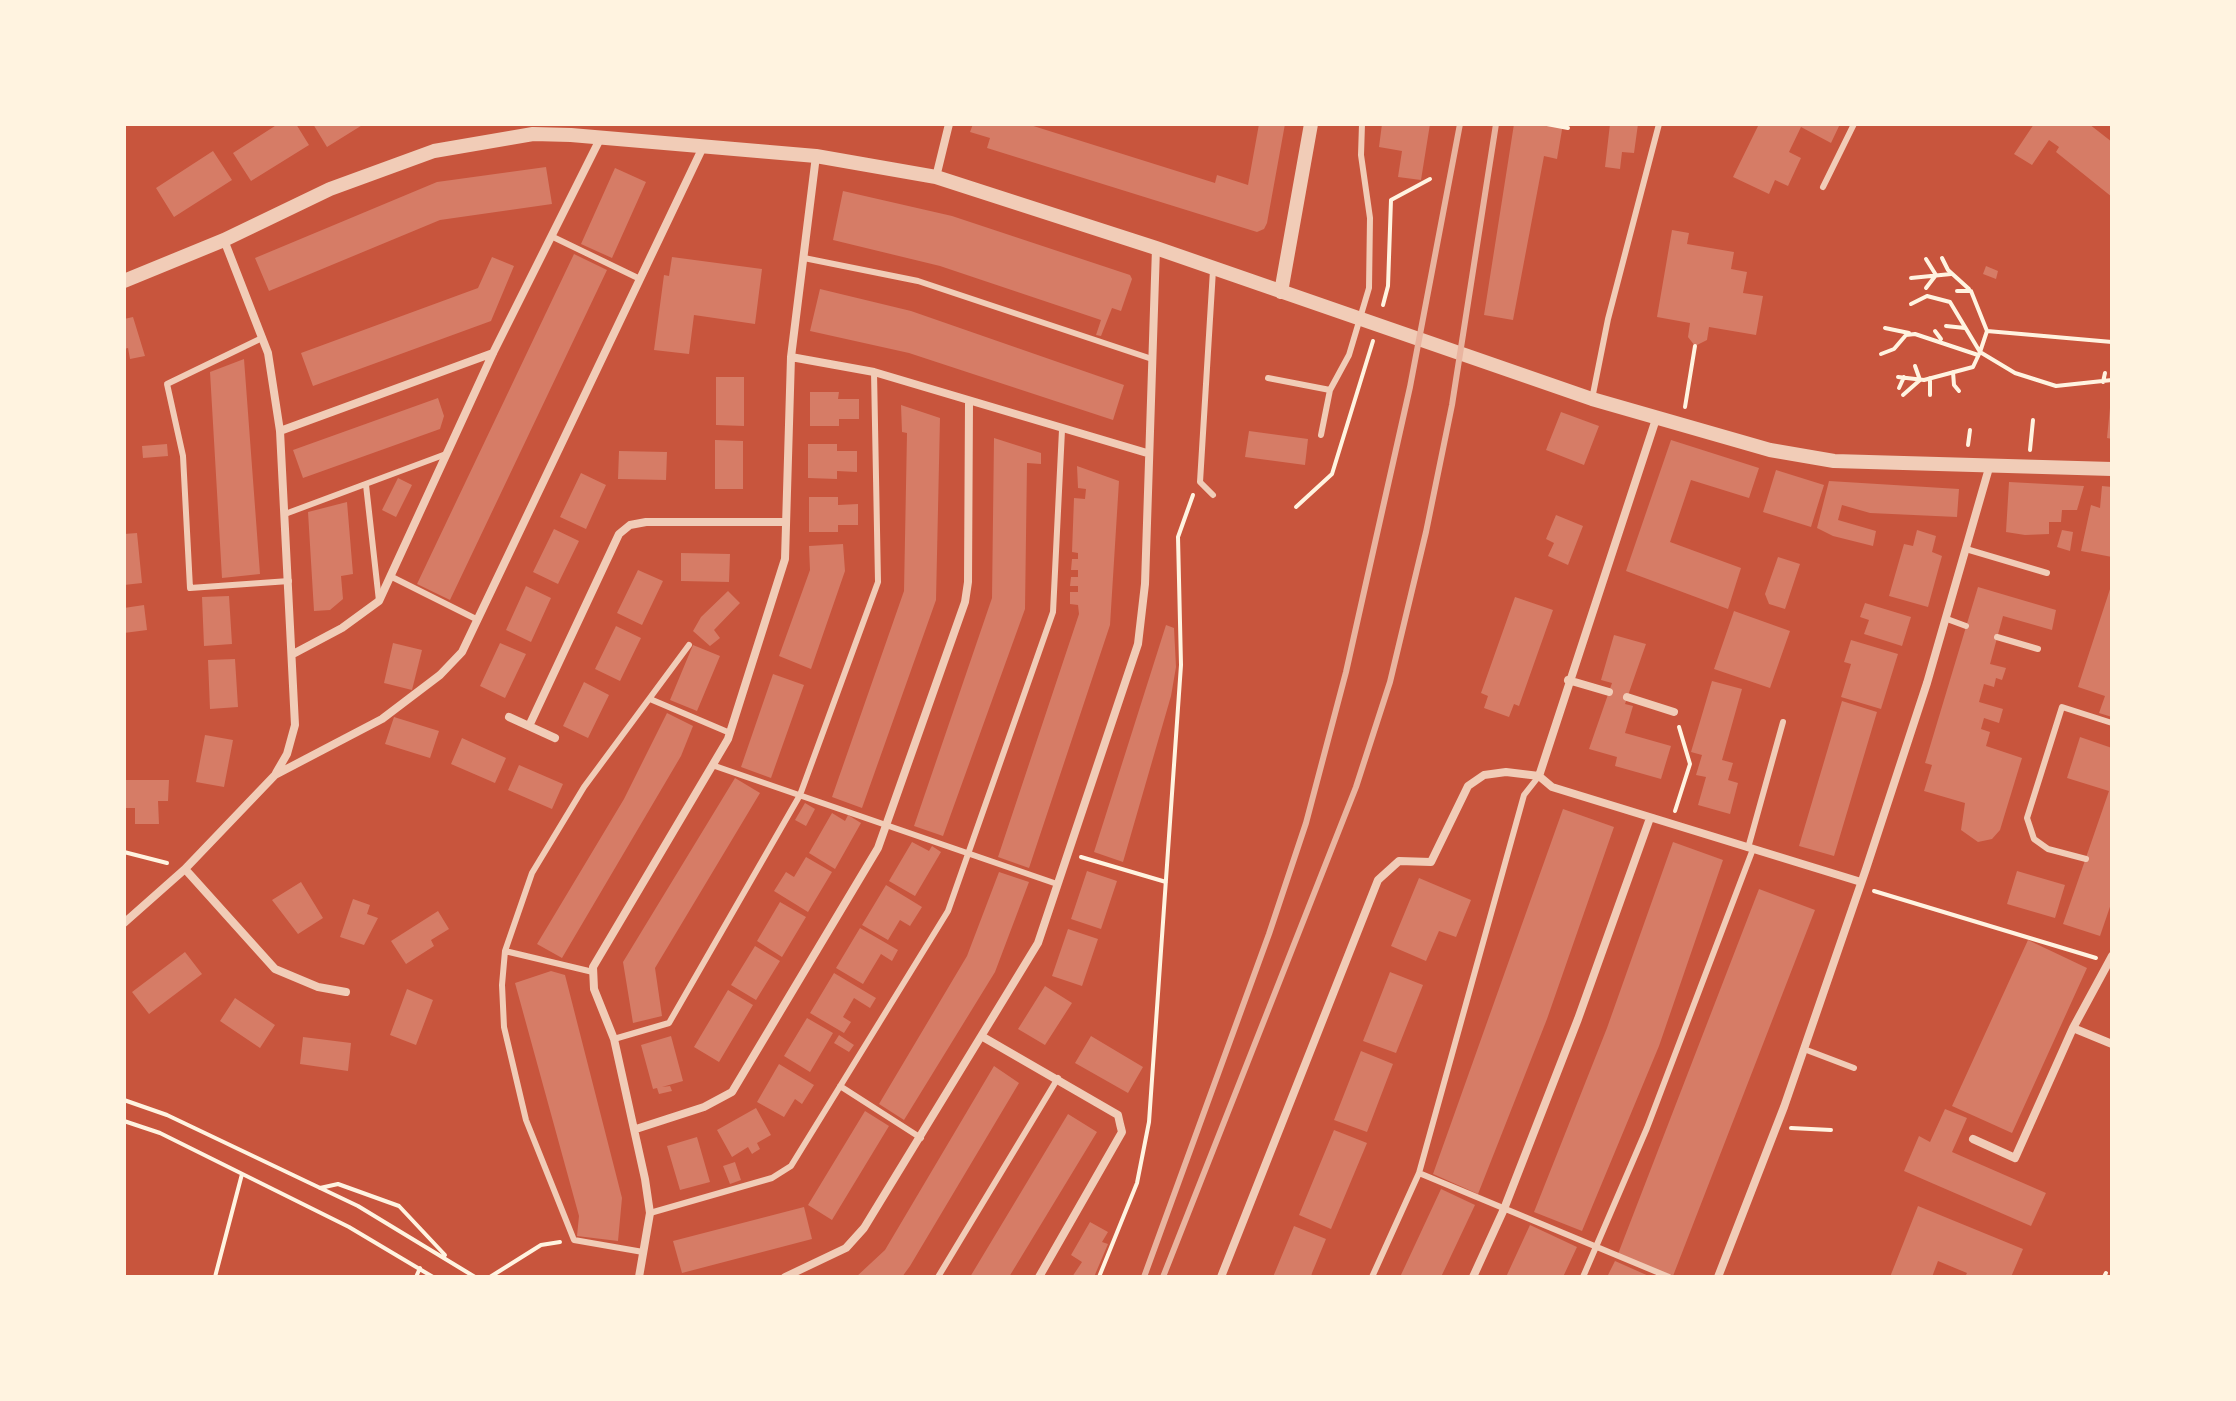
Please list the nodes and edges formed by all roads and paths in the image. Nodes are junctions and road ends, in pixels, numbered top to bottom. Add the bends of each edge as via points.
1 (949, 124) edge
2 (1311, 124) edge
3 (1362, 124) edge
4 (1547, 124) edge
5 (1659, 124) edge
6 (1854, 124) edge
7 (1568, 128) dead end
8 (534, 129) edge
9 (601, 136) junction
10 (702, 149) junction
11 (816, 156) junction
12 (936, 177) junction
13 (1823, 187) dead end
14 (551, 236) junction
15 (224, 240) junction
16 (1156, 248) junction
17 (804, 258) junction
18 (1942, 258) dead end
19 (1926, 259) dead end
20 (1213, 270) junction
21 (1953, 274) junction
22 (1936, 275) junction
23 (1911, 278) dead end
24 (640, 279) junction
25 (124, 281) edge
26 (1926, 288) dead end
27 (1957, 291) dead end
28 (1971, 291) junction
29 (1281, 292) junction
30 (1911, 304) dead end
31 (1946, 326) dead end
32 (1885, 328) dead end
33 (1965, 328) junction
34 (1935, 331) dead end
35 (1987, 331) junction
36 (1915, 334) junction
37 (262, 338) junction
38 (1943, 341) junction
39 (2112, 342) edge
40 (1695, 346) dead end
41 (493, 353) junction
42 (1881, 354) dead end
43 (1979, 354) junction
44 (791, 357) junction
45 (1152, 359) junction
46 (1915, 366) dead end
47 (1953, 371) junction
48 (874, 372) junction
49 (2105, 373) dead end
50 (1268, 378) dead end
51 (1930, 378) junction
52 (1920, 380) junction
53 (2112, 380) edge
54 (2103, 382) junction
55 (1899, 388) dead end
56 (1330, 390) junction
57 (1959, 391) dead end
58 (1903, 395) dead end
59 (1930, 395) dead end
60 (1687, 397) dead end
61 (1592, 399) junction
62 (969, 402) junction
63 (1656, 419) junction
64 (2033, 420) dead end
65 (1062, 430) junction
66 (1970, 430) dead end
67 (280, 431) junction
68 (1321, 435) dead end
69 (1968, 444) dead end
70 (2030, 448) dead end
71 (448, 453) junction
72 (1147, 453) junction
73 (1989, 468) junction
74 (2112, 469) edge
75 (1200, 482) junction
76 (366, 485) junction
77 (1213, 495) dead end
78 (285, 514) junction
79 (785, 522) junction
80 (1966, 549) junction
81 (2047, 573) dead end
82 (392, 577) junction
83 (289, 581) junction
84 (379, 601) junction
85 (1947, 619) junction
86 (478, 620) junction
87 (1966, 626) dead end
88 (1997, 637) dead end
89 (689, 645) dead end
90 (2038, 649) dead end
91 (293, 654) junction
92 (1568, 680) junction
93 (1609, 692) dead end
94 (1627, 697) dead end
95 (650, 699) junction
96 (1674, 712) joint
97 (509, 717) dead end
98 (1783, 722) dead end
99 (2112, 723) edge
100 (529, 726) junction
101 (730, 733) junction
102 (555, 738) dead end
103 (712, 765) junction
104 (275, 775) junction
105 (1539, 776) junction
106 (800, 795) junction
107 (1650, 818) junction
108 (1671, 824) junction
109 (888, 825) junction
110 (1751, 848) junction
111 (124, 852) edge
112 (1067, 853) junction
113 (971, 854) junction
114 (2086, 859) dead end
115 (185, 869) junction
116 (1166, 882) junction
117 (1861, 882) junction
118 (1057, 884) junction
119 (1875, 891) dead end
120 (1912, 903) junction
121 (1909, 910) dead end
122 (1968, 919) junction
123 (124, 923) edge
124 (1966, 926) dead end
125 (505, 951) junction
126 (2108, 955) edge
127 (593, 972) junction
128 (346, 992) dead end
129 (2073, 1028) junction
130 (983, 1037) junction
131 (614, 1039) junction
132 (2112, 1044) edge
133 (1804, 1049) junction
134 (1854, 1068) dead end
135 (1058, 1078) junction
136 (840, 1086) junction
137 (124, 1100) edge
138 (124, 1121) edge
139 (1777, 1125) junction
140 (636, 1129) junction
141 (1831, 1130) dead end
142 (922, 1138) junction
143 (1973, 1139) dead end
144 (1419, 1173) junction
145 (242, 1174) junction
146 (320, 1188) junction
147 (1504, 1209) junction
148 (650, 1213) junction
149 (574, 1240) junction
150 (1597, 1246) junction
151 (643, 1252) junction
152 (447, 1257) junction
153 (420, 1268) junction
154 (215, 1277) edge
155 (416, 1277) edge
156 (433, 1277) edge
157 (475, 1277) edge
158 (490, 1277) edge
159 (639, 1277) edge
160 (785, 1277) edge
161 (938, 1277) edge
162 (1039, 1277) edge
163 (1099, 1277) edge
164 (1221, 1277) edge
165 (1372, 1277) edge
166 (1473, 1277) edge
167 (1583, 1277) edge
168 (1669, 1277) edge
169 (1718, 1277) edge

1 - 12 street
2 - 29 street
3 - 56 lane via 1369,288 1349,355
4 - 7 path
5 - 61 lane
6 - 13 lane
8 - 9 street
8 - 15 street via 387,167
9 - 10 street
9 - 14 street
10 - 11 street
10 - 24 street
11 - 12 street
11 - 17 street
12 - 16 street
14 - 24 lane
14 - 41 street
15 - 25 street
15 - 37 street
16 - 20 street
16 - 45 street
17 - 44 street
17 - 45 lane via 918,281
18 - 21 path
19 - 22 path
20 - 29 street
20 - 75 lane
21 - 22 path
21 - 28 path
22 - 23 path
22 - 26 path
24 - 86 street
27 - 28 path
28 - 35 path
29 - 61 street
30 - 33 path via 1939,296 1950,302
31 - 33 path
32 - 36 path
33 - 43 path
34 - 38 path
35 - 39 path
35 - 43 path
36 - 38 path
36 - 42 path
37 - 67 street
37 - 83 lane via 167,384 183,456 190,588
38 - 43 path
40 - 60 path
41 - 67 street
41 - 71 street
43 - 47 path via 1973,367
43 - 54 path via 2056,386
44 - 48 street
44 - 79 street
45 - 72 street
46 - 52 path
47 - 51 path
47 - 57 path
48 - 62 street
48 - 106 lane via 878,582
49 - 54 path
50 - 56 lane
51 - 52 path
51 - 59 path
52 - 55 path via 1901,377
52 - 58 path
53 - 54 path
56 - 68 lane
61 - 63 street
62 - 65 street
62 - 109 street via 965,602
63 - 73 street via 1834,461
63 - 92 street
64 - 70 path
65 - 72 street
65 - 113 lane via 1053,612
66 - 69 path
67 - 78 street
71 - 76 lane
71 - 82 street
72 - 112 street via 1138,644
73 - 74 street
73 - 80 street
75 - 77 lane
75 - 116 path via 1178,537 1181,665
76 - 78 lane
76 - 84 lane
78 - 83 street
79 - 100 street via 630,525 619,534
79 - 101 street via 785,559
80 - 81 lane
80 - 85 street
82 - 84 street
82 - 86 lane
83 - 91 street
84 - 91 street
85 - 87 lane
85 - 117 street
86 - 104 street via 462,652 440,675 382,719
88 - 90 lane
89 - 95 lane
91 - 104 street via 295,725
92 - 93 street
92 - 105 street
94 - 96 street
95 - 101 lane
95 - 125 lane via 584,787 532,873
96 - 108 path via 1690,764
97 - 100 street
98 - 110 lane
99 - 114 lane via 2062,707 2027,818 2041,844
100 - 102 street
101 - 103 street
103 - 106 lane
103 - 127 street via 601,950
104 - 115 street
105 - 107 street via 1552,787
105 - 144 lane via 1524,795
105 - 164 street via 1484,775 1468,786 1431,862 1399,861 1378,880
106 - 109 lane
106 - 131 lane via 669,1023
107 - 108 street
107 - 147 street
108 - 110 street
109 - 113 lane
109 - 140 street via 868,868 732,1092
110 - 117 street
110 - 150 lane via 1647,1128
111 - 115 path
112 - 116 path
112 - 118 street
113 - 118 lane
113 - 136 lane via 948,911
115 - 123 street
115 - 128 street via 275,969
116 - 163 path via 1149,1122 1137,1183
117 - 133 street
118 - 130 street via 1038,943
119 - 120 path
120 - 121 path
120 - 122 path
122 - 124 path
122 - 126 path via 2098,958
125 - 127 lane
125 - 149 lane via 504,1027 526,1120
126 - 129 street
127 - 131 street via 594,989
129 - 132 street
129 - 143 street via 2015,1158
130 - 135 street
130 - 142 street
131 - 140 street
133 - 134 lane
133 - 139 street
135 - 161 lane
135 - 162 street via 1118,1115 1122,1132
136 - 142 lane
136 - 148 lane via 782,1173
137 - 146 path
138 - 145 path
139 - 141 path
139 - 169 street
140 - 148 street
142 - 160 street via 846,1248
144 - 147 lane
144 - 165 lane
145 - 153 path
145 - 154 path
146 - 152 path
146 - 152 path via 338,1184 399,1206
147 - 150 lane
147 - 166 street
148 - 151 street
149 - 151 lane
149 - 158 path via 541,1245
150 - 167 lane
150 - 168 lane
151 - 159 street
152 - 157 path
153 - 155 path
153 - 156 path

